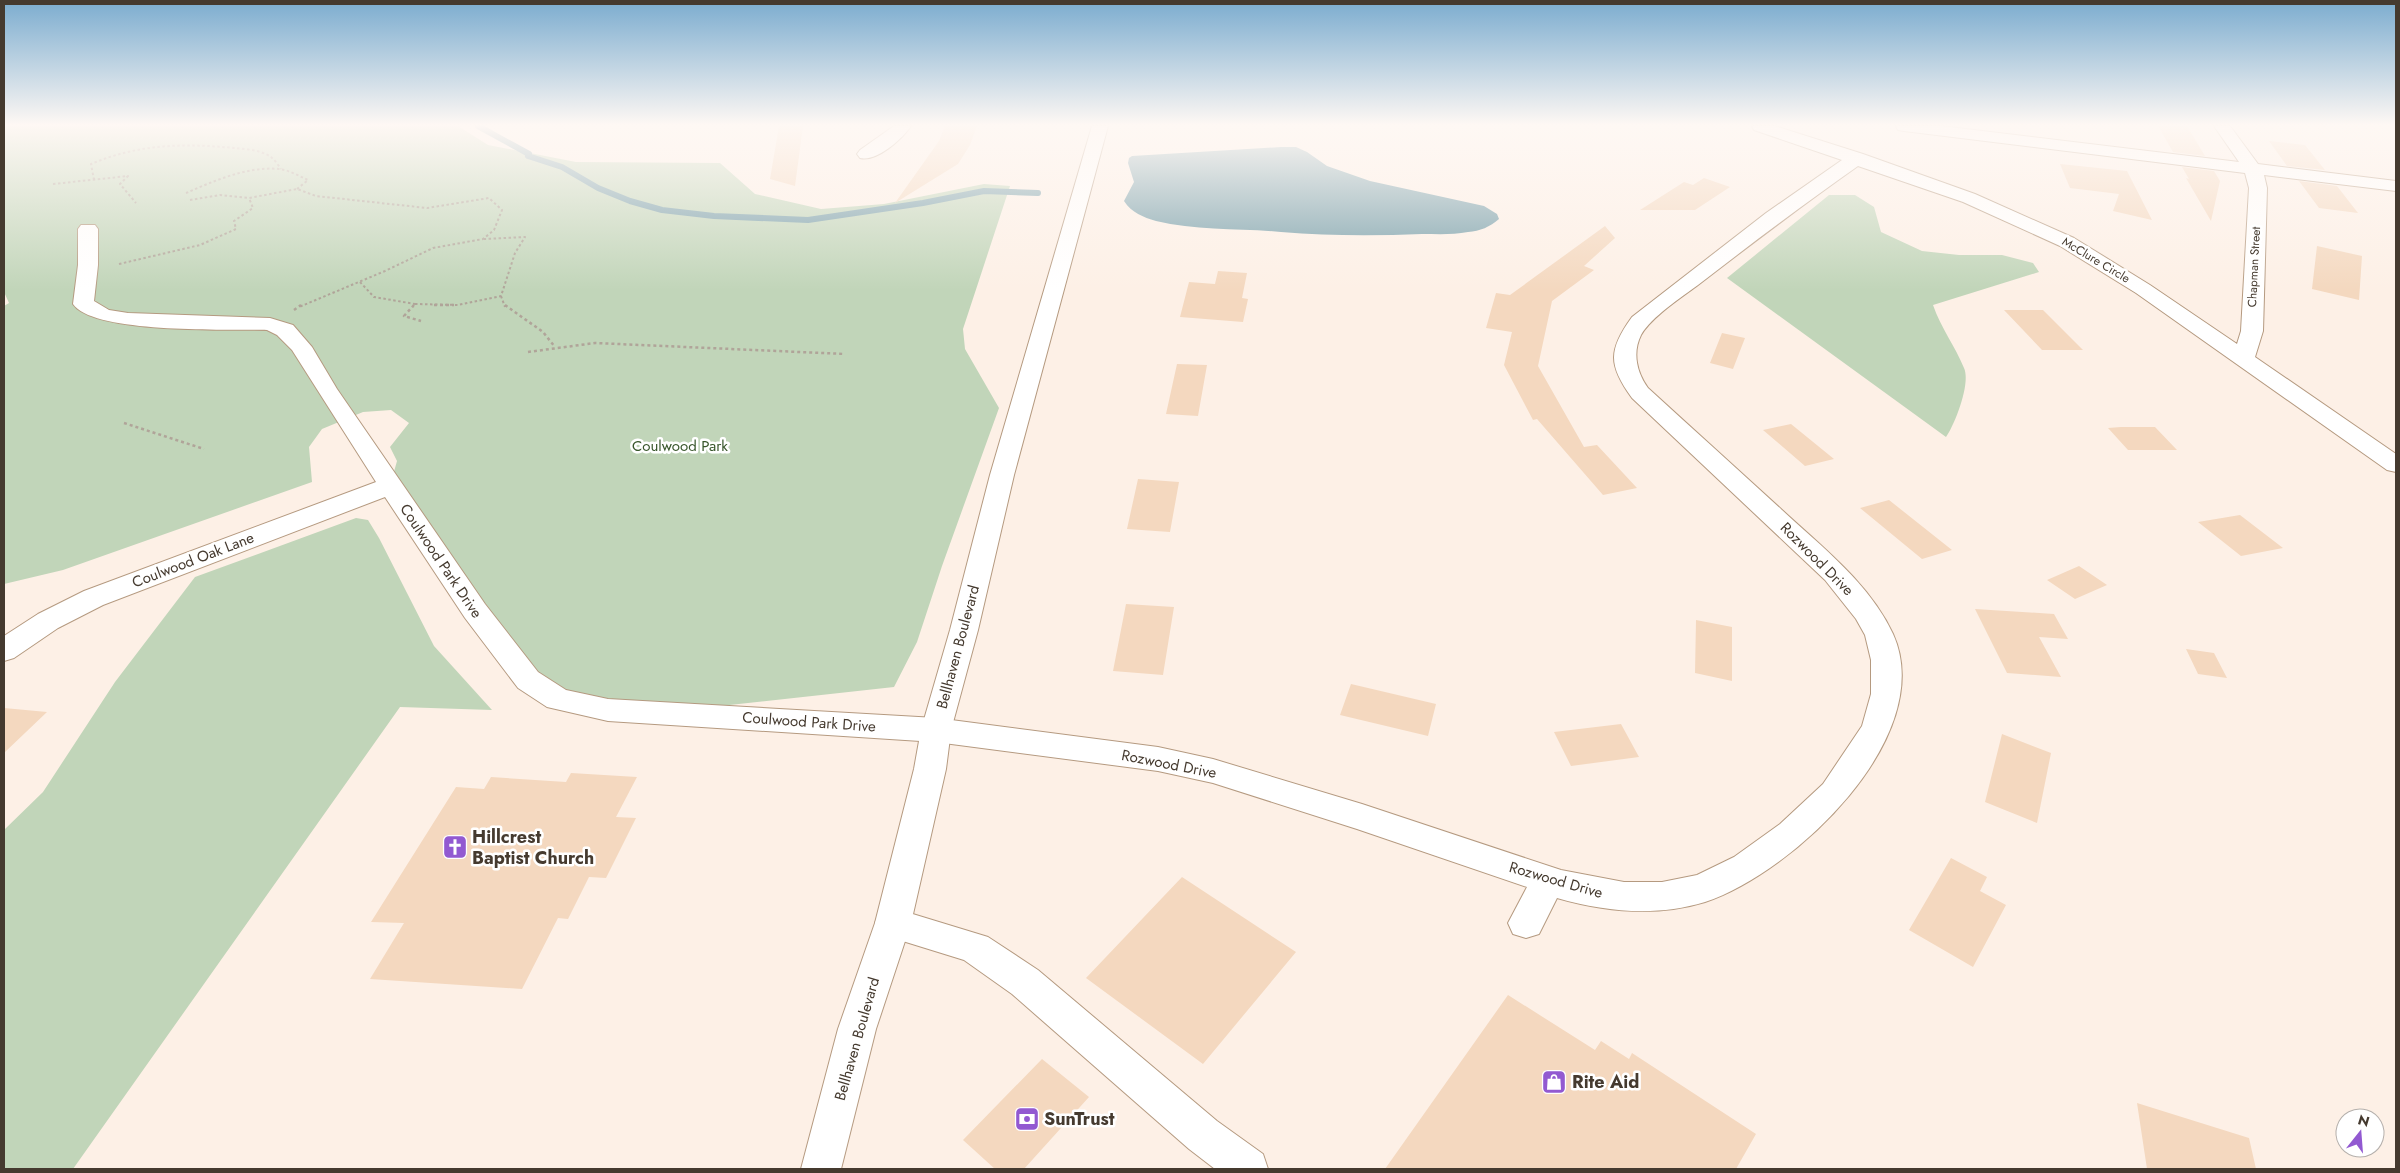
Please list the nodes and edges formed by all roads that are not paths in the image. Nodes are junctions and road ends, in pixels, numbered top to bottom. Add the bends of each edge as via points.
1 (1085, 181) edge
2 (1824, 181) edge
3 (1920, 181) edge
4 (2256, 181) edge
5 (2352, 181) edge
6 (2396, 186) edge
7 (88, 228) dead end
8 (2244, 358) junction
9 (2396, 465) edge
10 (390, 486) junction
11 (4, 651) edge
12 (936, 730) junction
13 (1549, 880) junction
14 (1526, 923) dead end
15 (893, 924) junction
16 (821, 1169) edge
17 (1248, 1169) edge

1 - 12 street, Bellhaven Boulevard via 1002,474
2 - 13 street, Rozwood Drive via 1640,322 1624,350 1629,378 1640,393 1817,556 1867,614 1879,635 1886,660 1886,694 1877,727 1834,793 1792,834 1746,867 1703,888 1662,897 1624,897
3 - 8 street, McClure Circle via 1969,198 2067,242 2143,288
4 - 8 street, Chapman Street via 2252,322
5 - 6 street
7 - 10 street, Coulwood Park Drive via 83,304 103,315 167,322 270,324 285,330 301,347
8 - 9 street, McClure Circle
10 - 11 street, Coulwood Oak Lane via 103,594 54,616
10 - 12 street, Coulwood Park Drive via 475,611 528,680 558,699 608,710
12 - 13 street, Rozwood Drive via 1158,759 1213,771
12 - 15 street, Bellhaven Boulevard via 930,769
13 - 14 street
15 - 16 street, Bellhaven Boulevard via 858,1029
15 - 17 street via 975,948 1026,982 1204,1136

